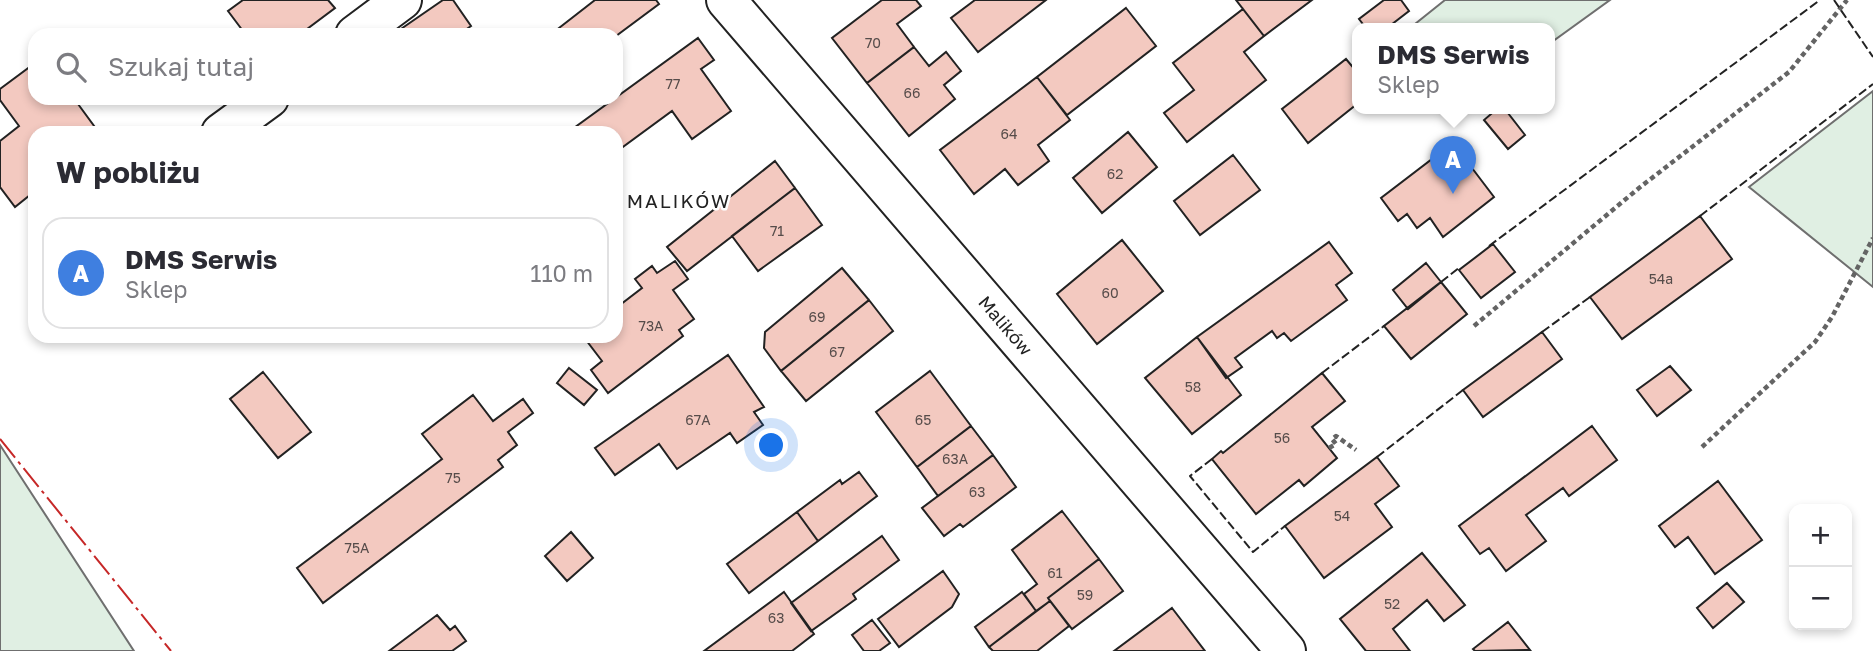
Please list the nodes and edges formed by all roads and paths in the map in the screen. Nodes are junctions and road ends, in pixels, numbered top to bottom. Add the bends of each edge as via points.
1 (402, 0) edge
2 (726, 0) edge
3 (1847, 0) edge
4 (364, 28) edge
5 (259, 105) edge
6 (231, 126) edge
7 (1873, 239) edge
8 (1475, 326) dead end
9 (1702, 447) dead end
10 (1329, 448) dead end
11 (1356, 450) dead end
12 (1286, 651) edge

1 - 4 street
2 - 12 street, Malików
3 - 8 path via 1789,72 1639,188
5 - 6 street
7 - 9 path via 1815,342
10 - 11 path via 1336,444 1332,439 1336,436

